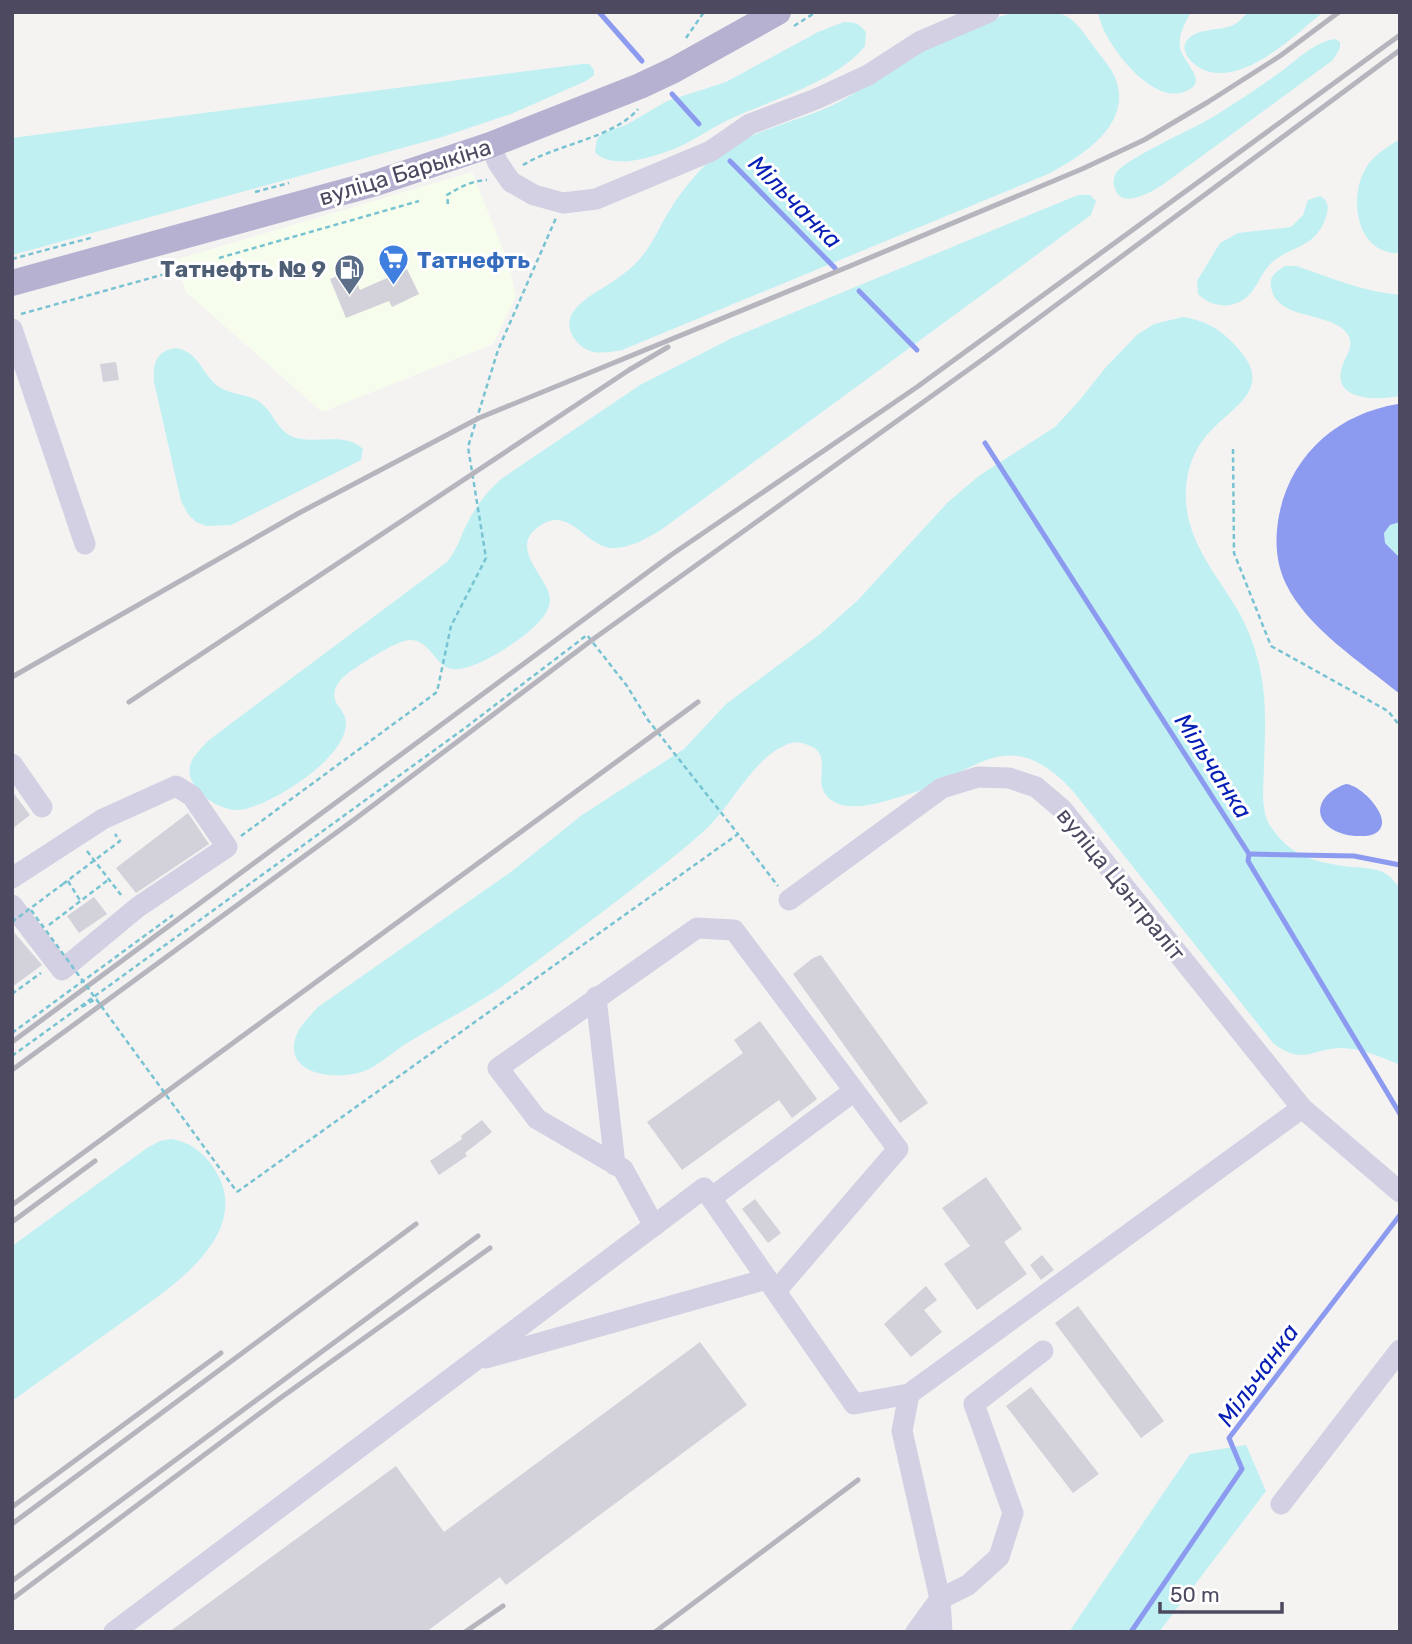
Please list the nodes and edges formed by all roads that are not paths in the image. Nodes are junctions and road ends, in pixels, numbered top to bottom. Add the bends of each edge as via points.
1 (778, 12) edge
2 (989, 12) edge
3 (490, 145) junction
4 (12, 283) edge
5 (12, 329) edge
6 (85, 544) dead end
7 (12, 764) edge
8 (42, 807) dead end
9 (12, 878) edge
10 (789, 900) road end
11 (22, 907) edge
12 (596, 998) junction
13 (854, 1091) junction
14 (1302, 1108) junction
15 (615, 1165) junction
16 (1400, 1192) edge
17 (711, 1198) junction
18 (654, 1226) junction
19 (771, 1285) junction
20 (1400, 1350) edge
21 (1043, 1351) dead end
22 (475, 1361) junction
23 (909, 1394) junction
24 (1281, 1504) dead end
25 (940, 1599) junction
26 (114, 1632) edge
27 (916, 1632) edge
28 (943, 1632) edge

1 - 3 main road, вуліца Барыкіна via 652,81
2 - 3 street via 919,41 857,79 750,124 711,151 596,199 563,202 534,195 511,182
3 - 4 main road, вуліца Барыкіна via 376,183
5 - 6 street
7 - 8 street
9 - 11 street via 103,819 176,786 192,796 227,847 138,907 62,970 36,936
10 - 14 street, вуліца Цэнтраліт via 942,788 978,778 1009,778 1036,786 1062,808
12 - 13 street via 697,928 734,930
12 - 15 street
12 - 15 street via 498,1068 537,1119
13 - 17 street
13 - 19 street via 898,1150
14 - 16 street, вуліца Цэнтраліт
14 - 23 street
15 - 18 street via 623,1169
17 - 18 street via 705,1188
17 - 19 street
18 - 22 street
19 - 22 street
19 - 23 street via 854,1404
20 - 24 street
21 - 25 street via 974,1404 1013,1513 999,1557 968,1585
22 - 26 street
23 - 25 street via 902,1431
25 - 27 street
25 - 28 street

